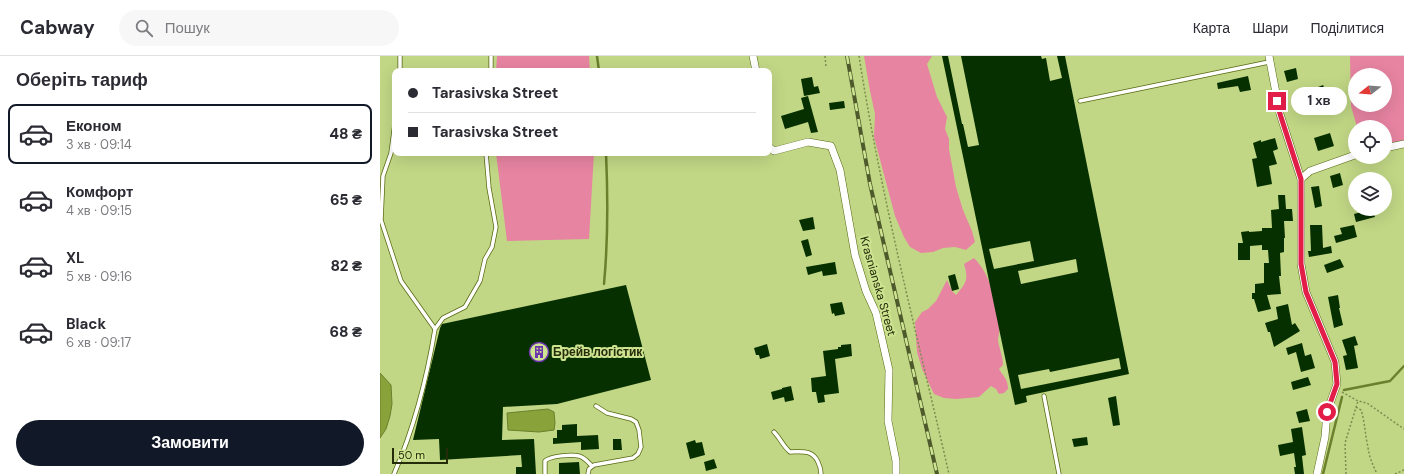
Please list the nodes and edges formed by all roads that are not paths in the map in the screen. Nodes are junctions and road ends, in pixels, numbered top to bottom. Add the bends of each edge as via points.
1 (400, 56) edge
2 (491, 56) edge
3 (753, 56) edge
4 (1269, 59) edge
5 (400, 68) edge
6 (491, 68) edge
7 (755, 68) edge
8 (1080, 101) dead end
9 (1404, 144) edge
10 (392, 146) edge
11 (1392, 147) edge
12 (772, 149) edge
13 (486, 156) edge
14 (1348, 157) edge
15 (1301, 179) junction
16 (435, 329) junction
17 (1044, 396) dead end
18 (596, 406) dead end
19 (774, 432) dead end
20 (592, 466) junction
21 (394, 474) edge
22 (545, 474) edge
23 (588, 474) edge
24 (820, 474) edge
25 (896, 474) edge
26 (1059, 474) edge
27 (1317, 474) edge

1 - 5 lane
2 - 6 lane
3 - 7 street
4 - 8 lane
4 - 15 street via 1280,114
9 - 11 street
10 - 16 lane via 384,176 381,220 401,282
12 - 25 street, Krasnianska Street via 808,142 831,146 840,170 855,255 876,313 889,370 888,420
13 - 16 lane via 496,227 492,247 485,259 480,281 465,307 443,318
14 - 15 street via 1310,171
15 - 27 street via 1301,264 1306,292 1335,362 1337,384 1327,412 1325,437
16 - 21 lane via 425,377 404,451
17 - 26 lane
18 - 20 lane via 607,414 636,422 641,447 633,458
19 - 24 lane via 790,452 808,452 816,457 821,469
20 - 22 lane via 578,455 551,457 545,461
20 - 23 lane

